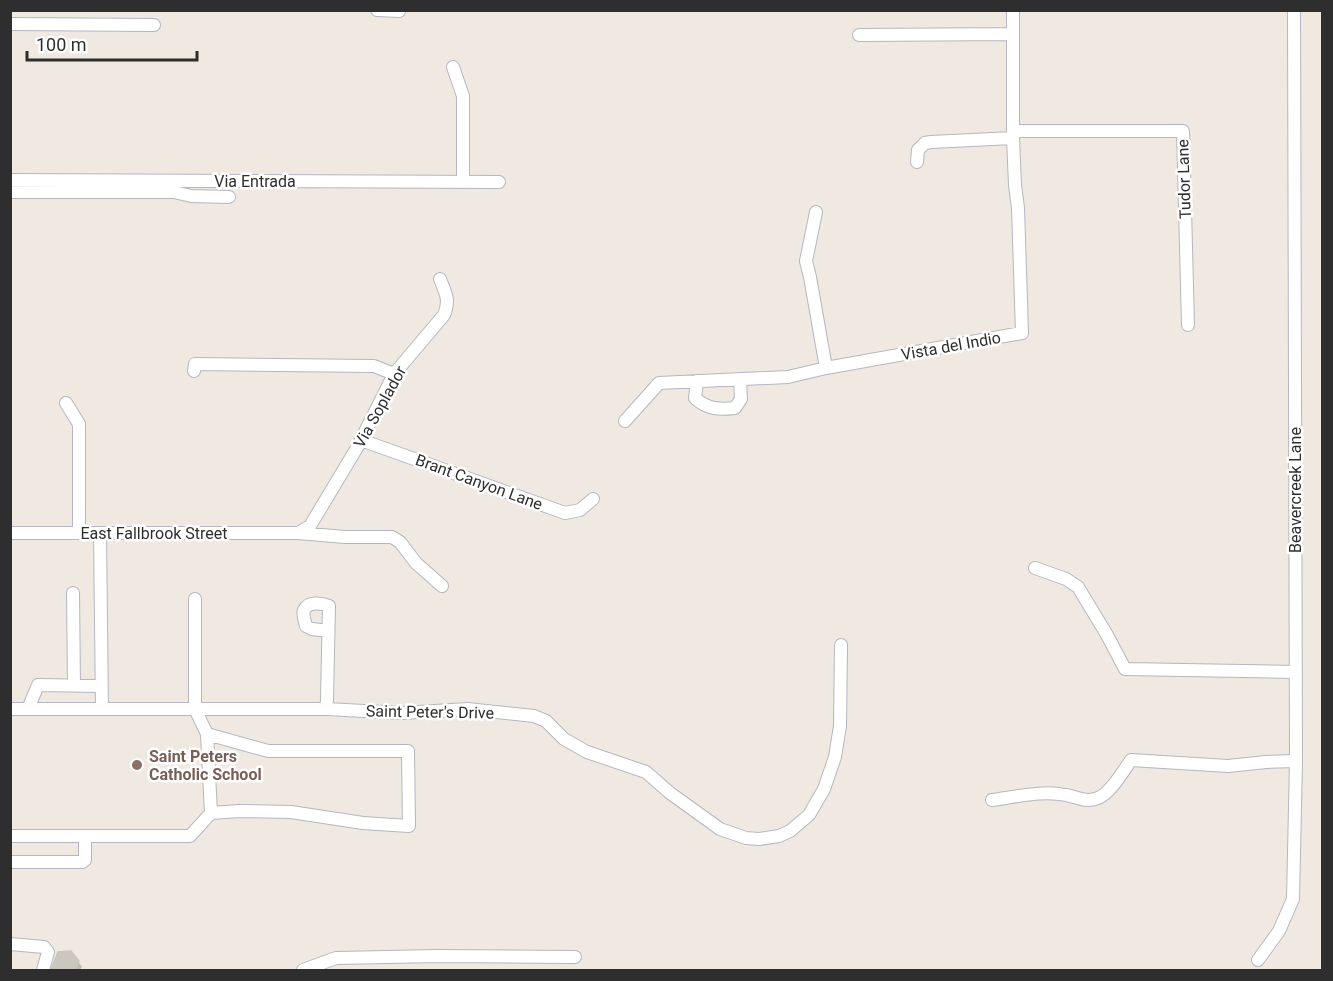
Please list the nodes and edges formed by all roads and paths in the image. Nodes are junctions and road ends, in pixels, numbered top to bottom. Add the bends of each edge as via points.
1 (377, 10) edge
2 (1012, 10) edge
3 (1294, 10) edge
4 (399, 11) edge
5 (10, 24) edge
6 (154, 25) dead end
7 (1012, 34) junction
8 (859, 35) dead end
9 (453, 67) dead end
10 (1012, 135) junction
11 (917, 162) dead end
12 (10, 180) edge
13 (463, 181) junction
14 (499, 182) dead end
15 (10, 192) edge
16 (229, 197) dead end
17 (816, 212) dead end
18 (440, 279) dead end
19 (1188, 325) dead end
20 (826, 368) junction
21 (194, 371) dead end
22 (394, 375) junction
23 (741, 379) junction
24 (698, 381) junction
25 (66, 403) dead end
26 (625, 420) dead end
27 (362, 440) junction
28 (593, 499) dead end
29 (10, 533) edge
30 (79, 533) junction
31 (100, 533) junction
32 (298, 533) junction
33 (1035, 568) dead end
34 (442, 586) dead end
35 (73, 592) dead end
36 (195, 599) dead end
37 (328, 631) dead end
38 (841, 645) dead end
39 (1296, 672) junction
40 (74, 686) junction
41 (101, 686) junction
42 (10, 709) edge
43 (28, 709) junction
44 (102, 709) junction
45 (195, 709) junction
46 (326, 709) junction
47 (207, 734) junction
48 (1296, 761) junction
49 (992, 800) dead end
50 (211, 813) junction
51 (10, 836) edge
52 (86, 836) junction
53 (10, 862) edge
54 (10, 945) edge
55 (575, 957) dead end
56 (1258, 960) dead end
57 (44, 970) edge
58 (303, 970) edge

1 - 4 street
2 - 7 street, Vista del Indio
3 - 39 street, Beavercreek Lane
5 - 6 street
7 - 8 street
7 - 10 street, Vista del Indio
9 - 13 street via 463,96
10 - 11 street via 925,143 918,150
10 - 19 street, Tudor Lane via 1183,131
10 - 20 street, Vista del Indio via 1022,333
12 - 13 street, Via Entrada
13 - 14 street, Via Entrada
15 - 16 street via 174,192
17 - 20 street via 806,261
18 - 22 street, Via Soplador via 447,296 444,315
20 - 23 street via 788,377
21 - 22 street via 195,364 374,366
22 - 27 street, Via Soplador
23 - 24 street
23 - 24 street via 741,399 735,408 719,410 695,398
24 - 26 street via 659,383
25 - 30 street via 79,424
27 - 28 street, Brant Canyon Lane via 566,513 580,510
27 - 32 street, Via Soplador via 310,526
29 - 30 street, East Fallbrook Street
30 - 31 street, East Fallbrook Street
31 - 32 street, East Fallbrook Street
31 - 41 street
32 - 34 street, East Fallbrook Street via 392,537
33 - 39 street via 1078,587 1125,669
35 - 40 street
36 - 45 street
37 - 46 street
38 - 46 street, Saint Peter's Drive via 840,726 824,789 808,816 790,831 759,839 720,829 646,772 587,752 534,716 468,709 402,713
39 - 48 street, Beavercreek Lane
40 - 41 street
40 - 43 street via 38,685
41 - 44 street
42 - 43 street, Saint Peter's Drive
43 - 44 street, Saint Peter's Drive
44 - 45 street, Saint Peter's Drive
45 - 46 street, Saint Peter's Drive
45 - 47 street
47 - 50 street
47 - 50 street via 268,751 408,751 409,826 291,812
48 - 49 street via 1228,766 1131,760 1100,798 1085,801 1049,793
48 - 56 street, Beavercreek Lane via 1293,899 1279,931
50 - 52 street via 190,836
51 - 52 street
52 - 53 street via 82,862
54 - 57 street via 44,947 48,952
55 - 58 street via 336,957

